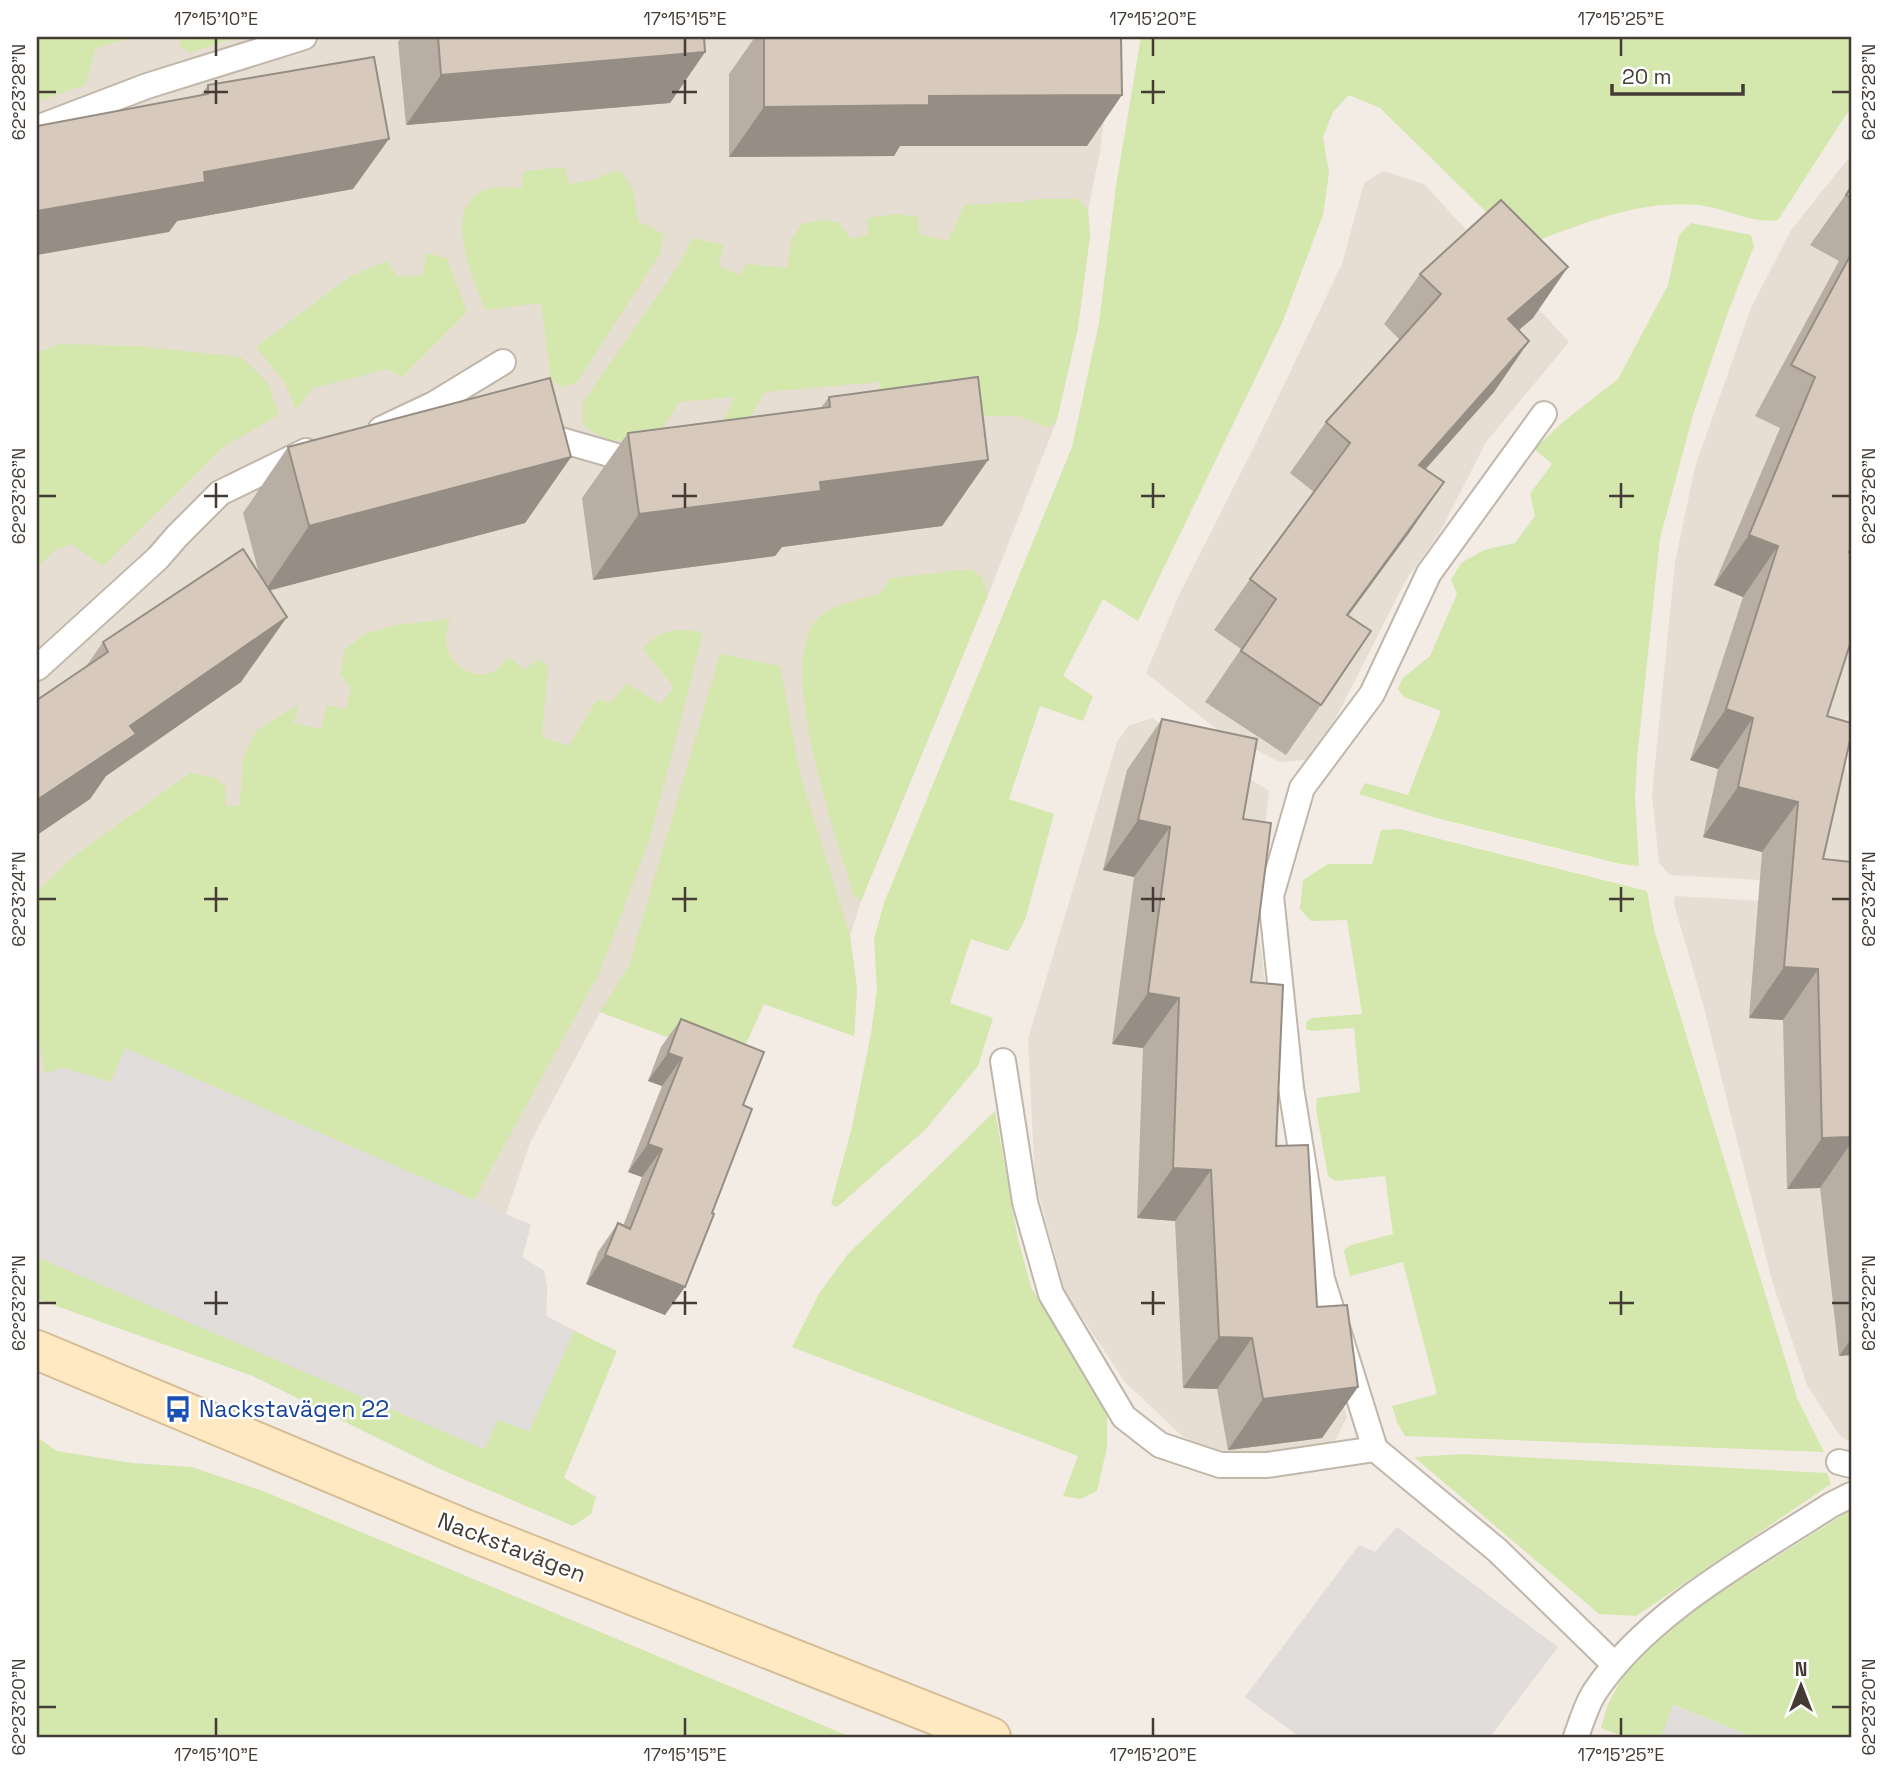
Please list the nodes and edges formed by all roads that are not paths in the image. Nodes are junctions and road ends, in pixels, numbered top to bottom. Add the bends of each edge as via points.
1 (304, 37) edge
2 (37, 128) edge
3 (503, 362) dead end
4 (434, 404) junction
5 (459, 412) edge
6 (1544, 414) dead end
7 (510, 426) edge
8 (358, 435) edge
9 (322, 446) edge
10 (667, 454) edge
11 (37, 668) edge
12 (1003, 1060) dead end
13 (37, 1350) edge
14 (1375, 1449) junction
15 (1851, 1495) edge
16 (1614, 1664) junction
17 (991, 1737) edge
18 (1576, 1737) edge

1 - 2 lane via 147,86
3 - 4 lane
4 - 5 lane
4 - 8 lane
6 - 14 lane via 1429,573 1372,694 1302,788 1271,896 1291,1088 1322,1279
7 - 10 lane via 627,459
9 - 11 lane via 298,453 220,493 158,558
12 - 14 lane via 1025,1202 1051,1294 1124,1417 1160,1445 1220,1465 1266,1465
13 - 17 street, Nackstavägen via 464,1529
14 - 16 lane via 1497,1550
15 - 16 lane via 1684,1601
16 - 18 lane via 1592,1696

